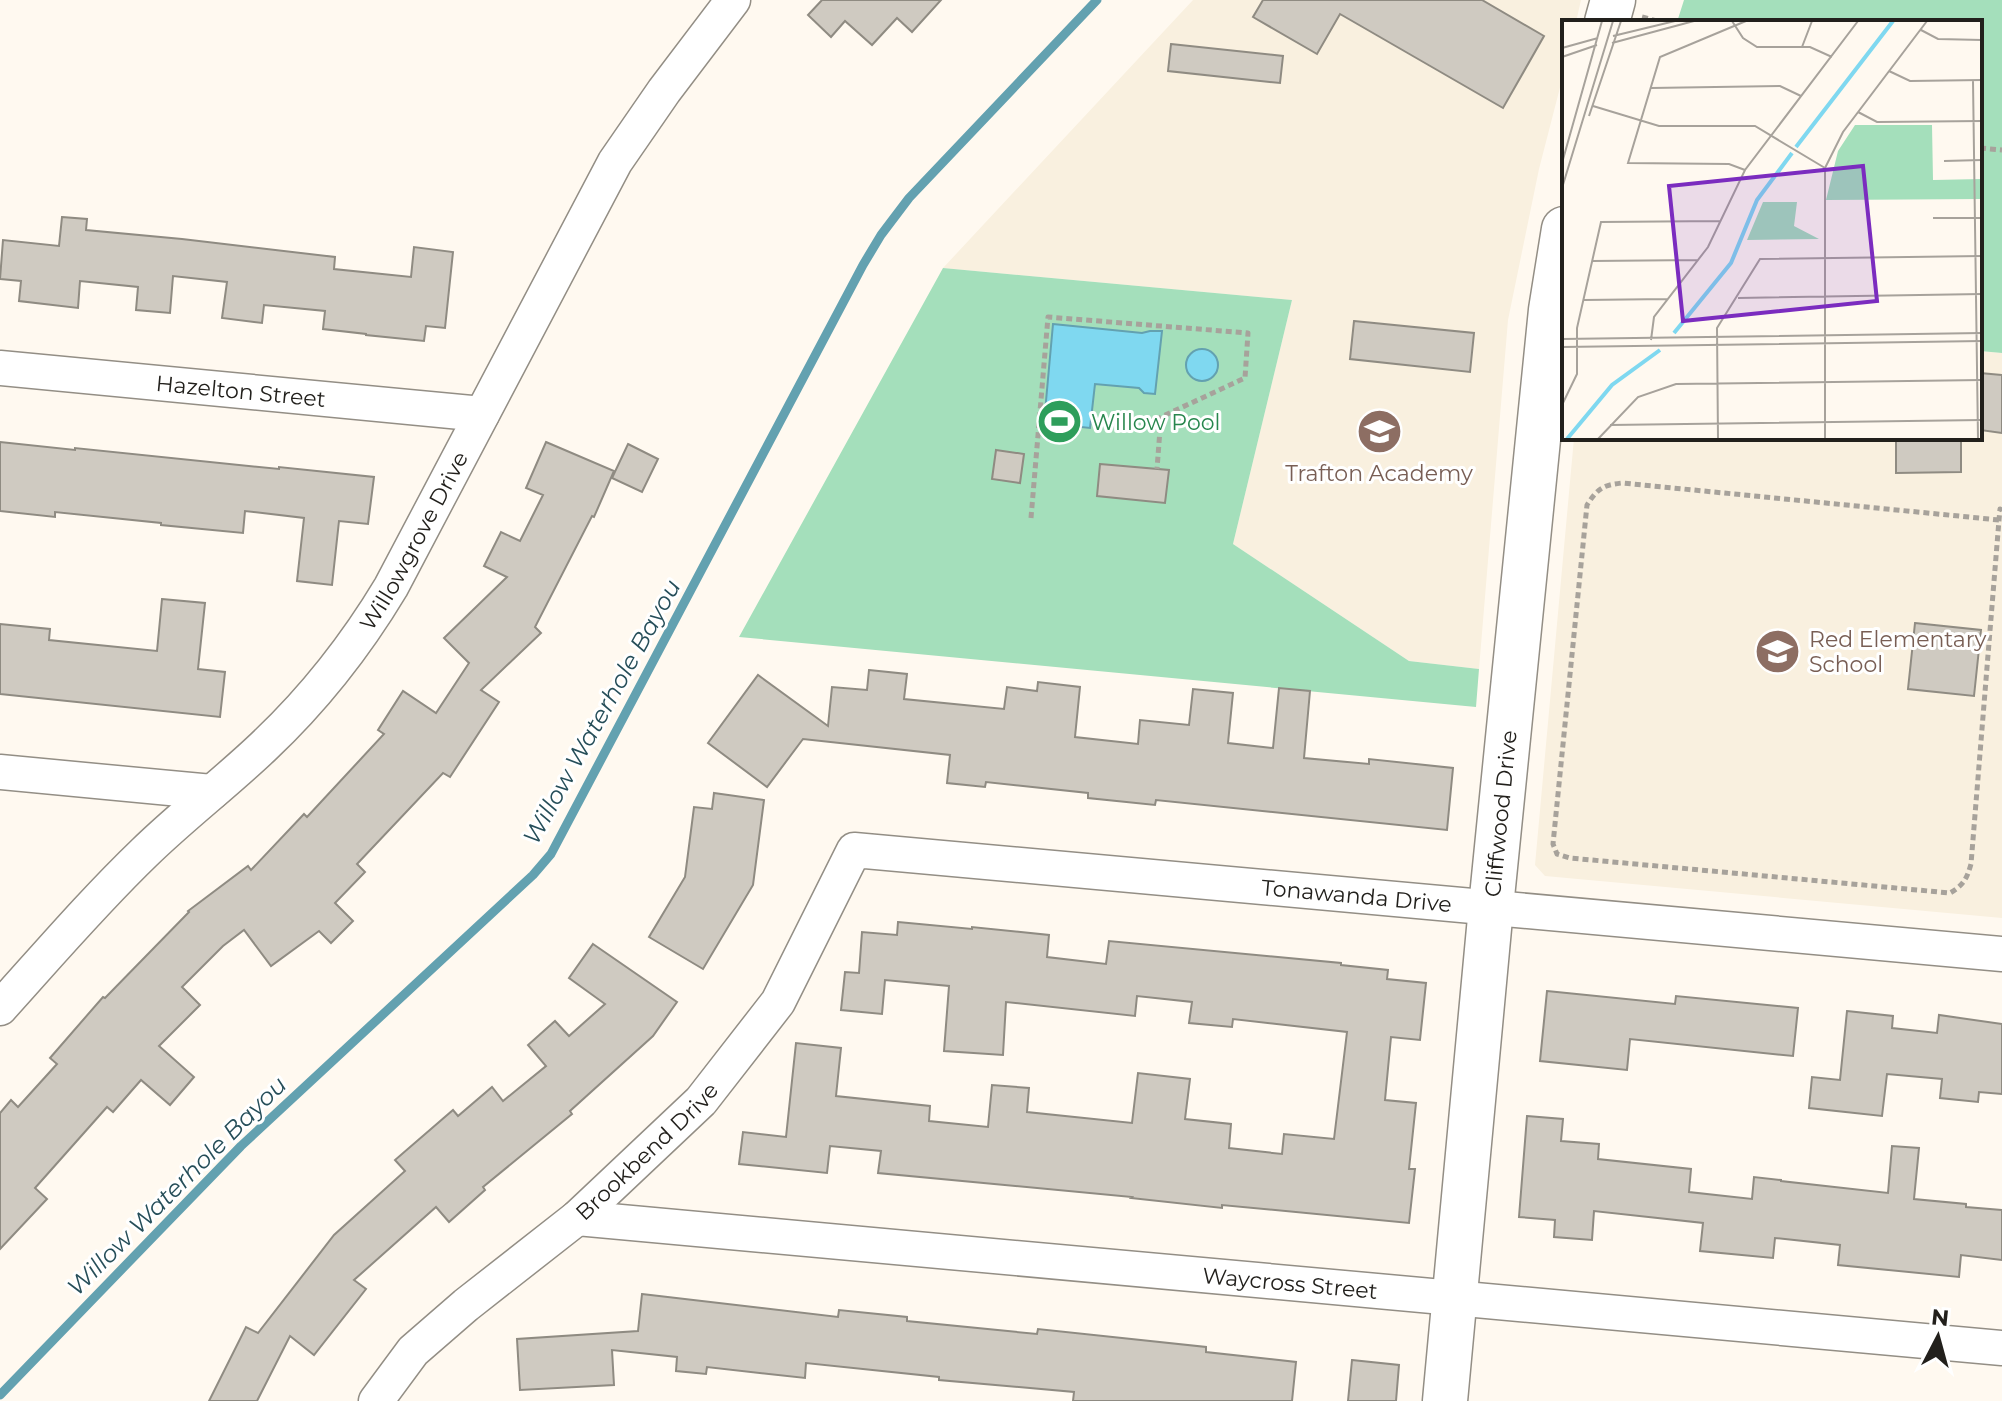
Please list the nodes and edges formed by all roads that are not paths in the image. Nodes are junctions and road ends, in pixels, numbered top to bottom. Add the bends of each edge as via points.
1 (733, 0) edge
2 (1613, 0) edge
3 (1608, 20) edge
4 (1562, 241) edge
5 (0, 368) edge
6 (482, 414) junction
7 (0, 772) edge
8 (212, 792) junction
9 (854, 850) joint
10 (1491, 907) junction
11 (2002, 954) edge
12 (0, 1008) edge
13 (577, 1218) junction
14 (1455, 1298) junction
15 (2002, 1348) edge
16 (376, 1401) edge
17 (1445, 1401) edge

1 - 6 street, Willowgrove Drive via 615,162
2 - 3 street
4 - 10 street, Cliffwood Drive
5 - 6 street, Hazelton Street
6 - 8 street, Willowgrove Drive via 365,631 301,709
7 - 8 street
8 - 12 street, Willowgrove Drive via 144,853
9 - 10 street, Tonawanda Drive
9 - 13 street, Brookbend Drive via 778,1002 701,1101
10 - 11 street, Tonawanda Drive
10 - 14 street, Cliffwood Drive
13 - 14 street, Waycross Street
13 - 16 street, Brookbend Drive via 413,1351
14 - 15 street, Waycross Street
14 - 17 street, Cliffwood Drive

